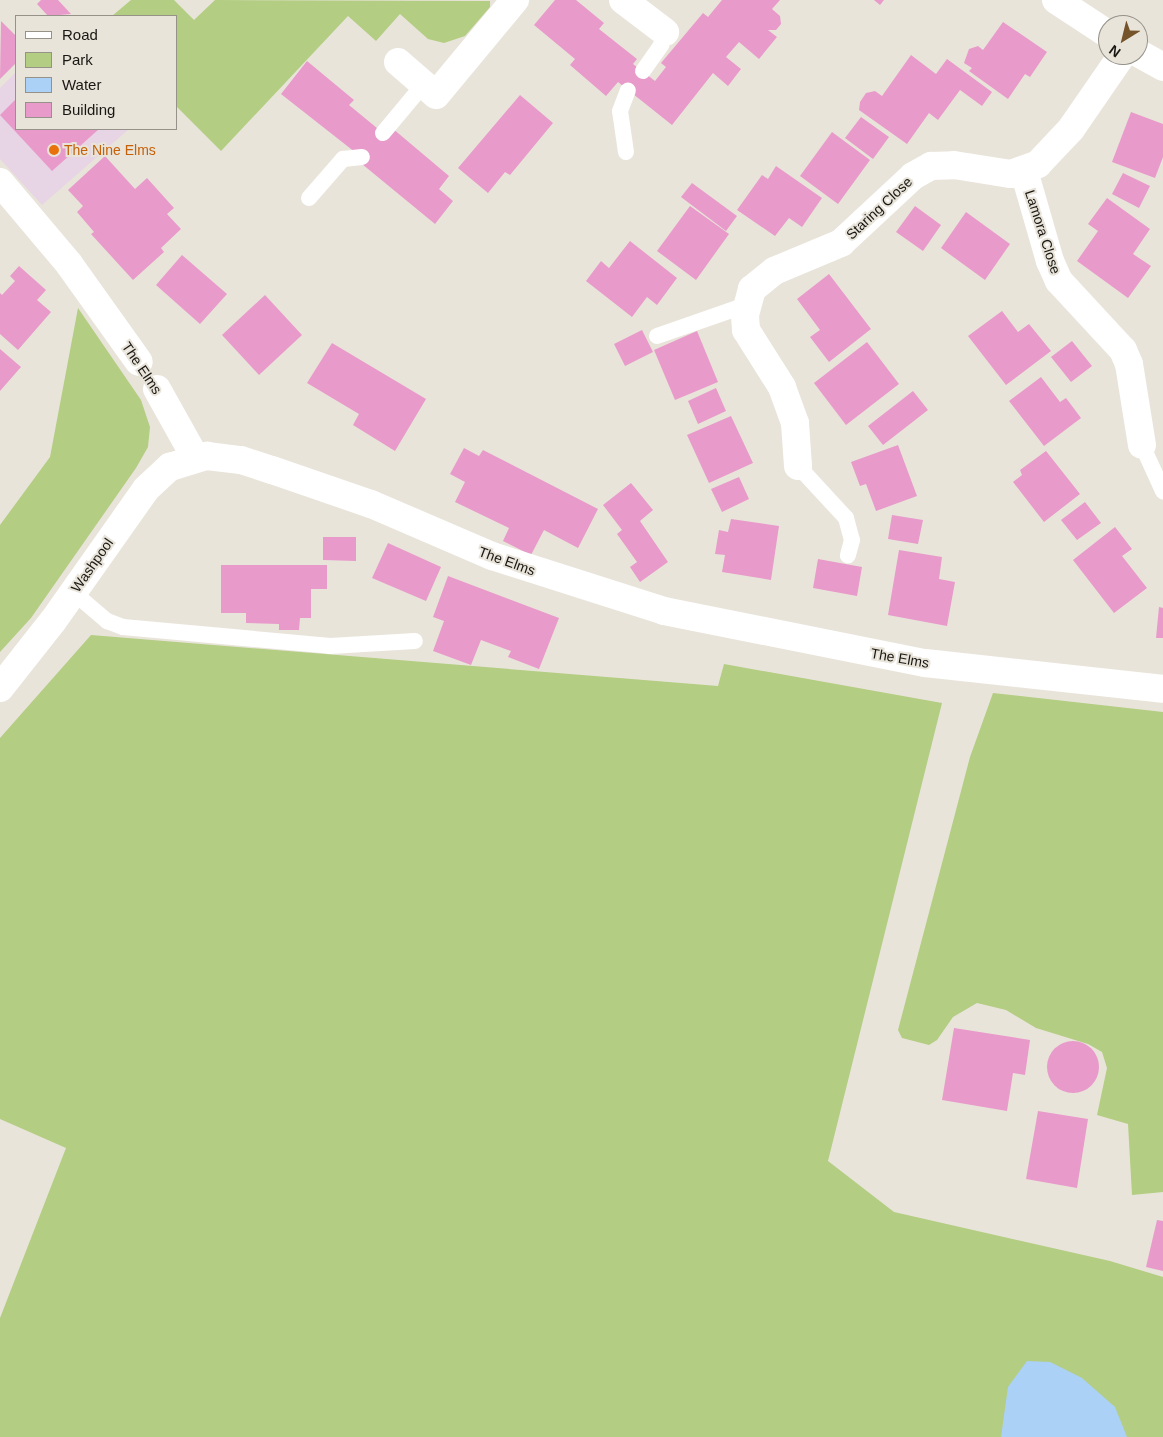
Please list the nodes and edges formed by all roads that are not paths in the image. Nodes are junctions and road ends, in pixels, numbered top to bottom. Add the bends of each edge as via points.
1 (515, 0) edge
2 (1056, 0) edge
3 (633, 3) edge
4 (1098, 27) edge
5 (665, 32) joint
6 (1148, 59) edge
7 (398, 62) dead end
8 (1115, 65) edge
9 (1163, 67) edge
10 (643, 71) dead end
11 (423, 85) junction
12 (628, 90) dead end
13 (383, 133) dead end
14 (626, 152) dead end
15 (362, 157) dead end
16 (1024, 171) junction
17 (3, 194) edge
18 (309, 198) dead end
19 (746, 305) junction
20 (657, 336) dead end
21 (139, 362) joint
22 (157, 389) joint
23 (1142, 446) joint
24 (195, 457) junction
25 (798, 466) joint
26 (1163, 491) edge
27 (848, 554) dead end
28 (73, 592) junction
29 (415, 641) dead end
30 (0, 688) edge
31 (1163, 689) edge

1 - 11 street via 436,95
2 - 4 street
3 - 5 street
5 - 10 lane via 661,45
6 - 9 street
7 - 11 street
8 - 16 street via 1070,128 1038,164
11 - 13 lane
12 - 14 lane via 620,111
15 - 18 lane via 343,159
16 - 19 street, Staring Close via 1011,174 954,165 931,166 913,176 841,243 774,271 761,280 752,289
16 - 23 street, Lamora Close via 1050,261 1059,281 1123,350 1129,364
17 - 21 street, The Elms via 69,264
19 - 20 lane
19 - 25 street, Staring Close via 746,330 782,387 795,423
21 - 22 lane, The Elms
22 - 24 street, The Elms
23 - 26 lane
24 - 28 street, Washpool via 170,466 146,489
24 - 31 street, The Elms via 221,456 272,470 371,504 492,556 664,611 925,663
25 - 27 lane via 846,518 852,540
28 - 29 lane via 107,620 123,627 330,646
28 - 30 street, Washpool

